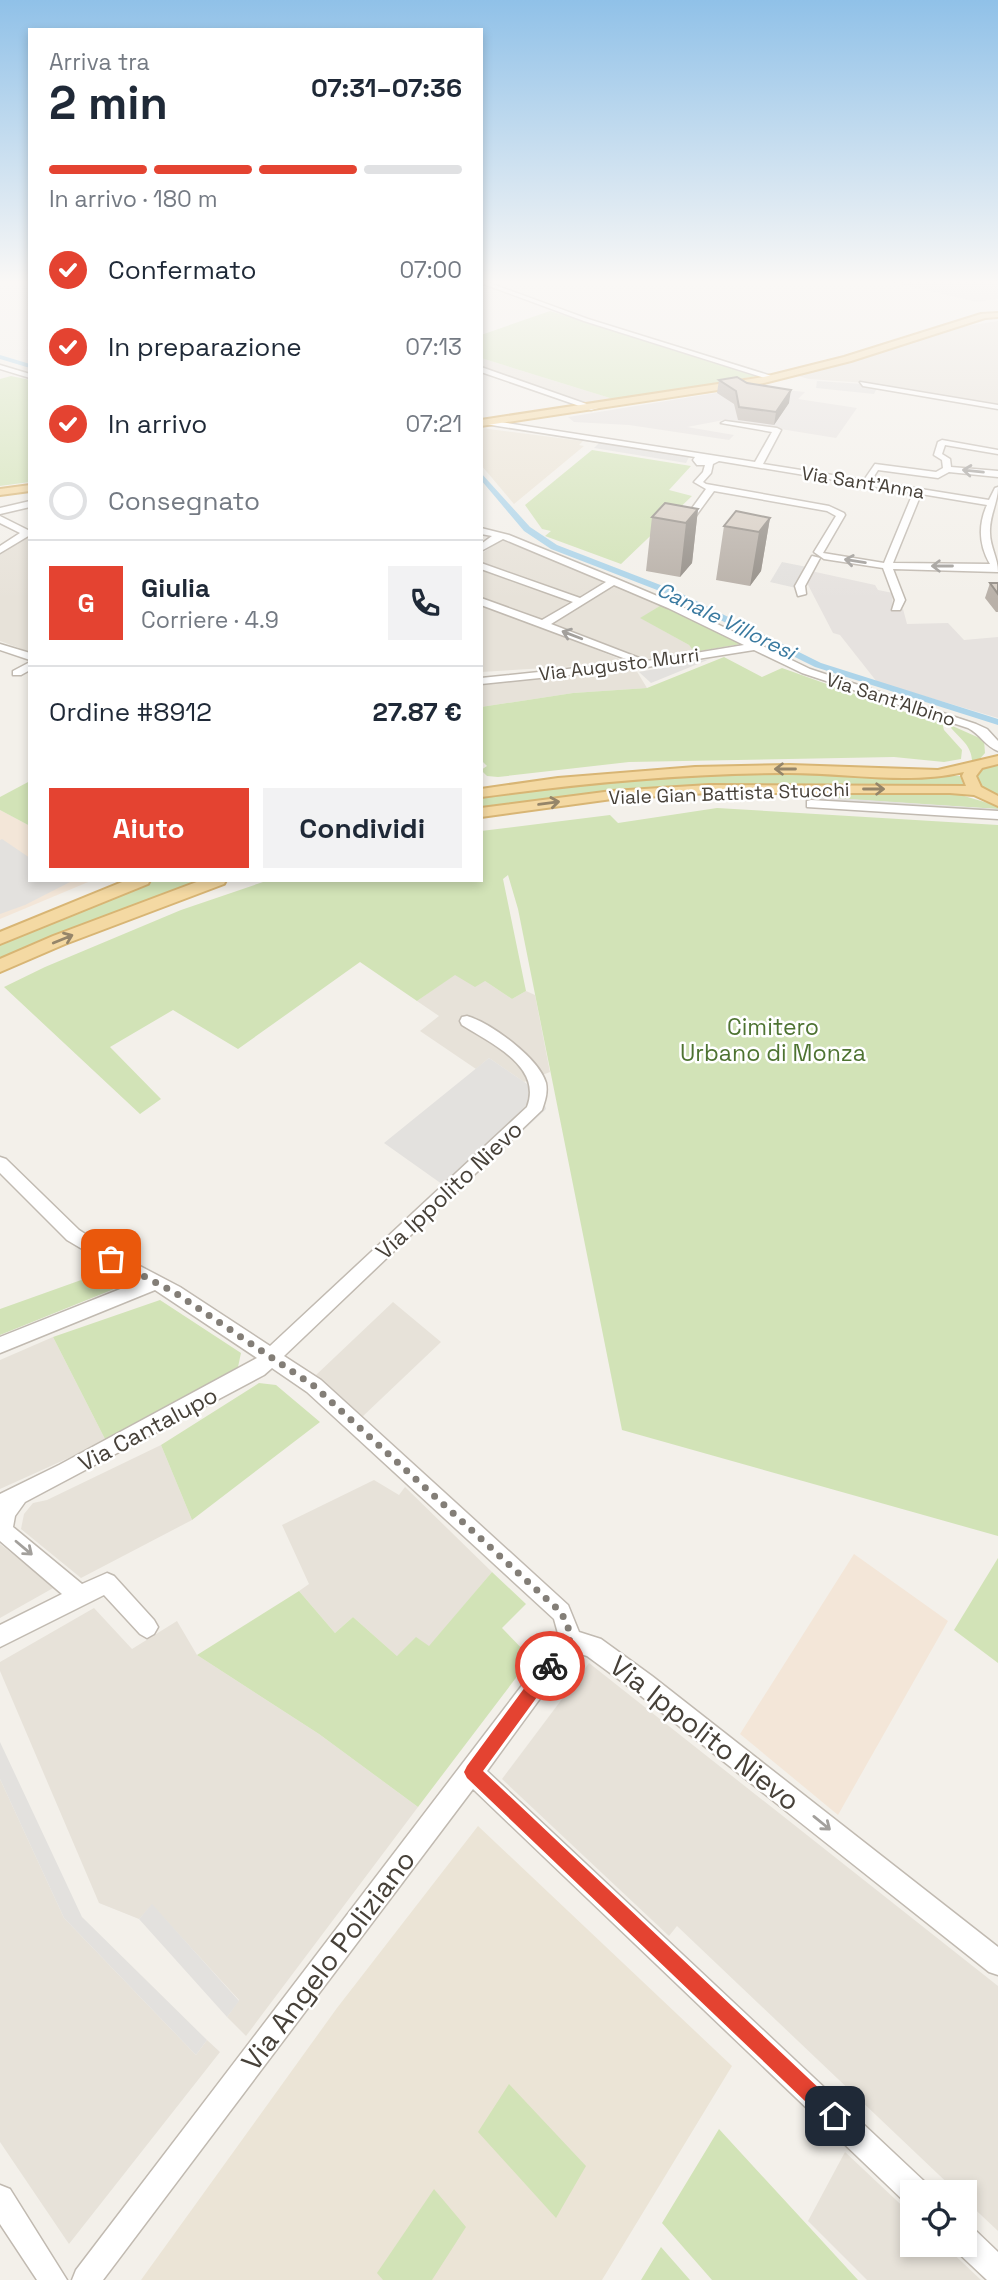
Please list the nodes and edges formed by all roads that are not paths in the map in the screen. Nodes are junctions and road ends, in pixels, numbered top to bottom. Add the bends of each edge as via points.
1 (527, 386) edge
2 (724, 386) edge
3 (877, 386) edge
4 (998, 407) edge
5 (594, 408) junction
6 (485, 422) edge
7 (523, 422) junction
8 (725, 423) dead end
9 (998, 452) edge
10 (707, 462) junction
11 (758, 465) junction
12 (947, 469) junction
13 (998, 474) edge
14 (866, 483) junction
15 (28, 488) edge
16 (711, 488) junction
17 (998, 490) edge
18 (918, 491) junction
19 (0, 492) edge
20 (992, 503) junction
21 (28, 504) edge
22 (0, 511) edge
23 (0, 519) edge
24 (682, 528) edge
25 (483, 532) edge
26 (499, 536) junction
27 (483, 547) edge
28 (985, 547) junction
29 (0, 550) edge
30 (998, 550) edge
31 (819, 555) junction
32 (887, 566) junction
33 (483, 567) edge
34 (997, 568) edge
35 (614, 581) junction
36 (801, 594) dead end
37 (580, 601) junction
38 (483, 602) edge
39 (898, 604) dead end
40 (543, 624) junction
41 (756, 646) junction
42 (0, 647) edge
43 (28, 656) edge
44 (647, 663) junction
45 (28, 666) edge
46 (17, 673) dead end
47 (483, 681) edge
48 (993, 743) edge
49 (998, 760) edge
50 (976, 766) junction
51 (977, 791) junction
52 (483, 793) edge
53 (998, 802) edge
54 (811, 804) dead end
55 (483, 813) edge
56 (998, 816) edge
57 (137, 882) edge
58 (213, 882) edge
59 (0, 938) edge
60 (0, 966) edge
61 (467, 1020) dead end
62 (0, 1163) edge
63 (156, 1282) junction
64 (0, 1345) edge
65 (271, 1355) junction
66 (9, 1499) edge
67 (80, 1596) junction
68 (147, 1627) dead end
69 (0, 1636) edge
70 (570, 1640) junction
71 (472, 1772) junction
72 (998, 1964) edge
73 (902, 2180) edge
74 (0, 2199) edge
75 (977, 2251) edge
76 (998, 2271) edge
77 (54, 2280) edge
78 (86, 2280) edge

1 - 5 street
2 - 5 main road
3 - 4 street
5 - 7 main road
6 - 7 main road
7 - 10 street
8 - 11 street via 777,430
9 - 12 street via 942,442 938,454 946,459
10 - 11 street, Via Sant'Anna
10 - 16 street via 698,483
11 - 14 street, Via Sant'Anna
13 -> 12 street
12 - 14 street via 938,475 875,467
14 - 18 street, Via Sant'Anna
15 - 19 main road
16 - 24 street
16 - 31 street via 836,512 842,519
17 - 20 street
18 - 20 street, Via Sant'Anna
18 - 32 street
20 - 28 street via 983,536
21 - 22 street
23 - 29 street via 27,533
25 - 26 street, Via Sant'Albino
26 - 27 street
26 - 35 street, Via Sant'Albino
28 - 30 street
28 - 34 street
32 -> 31 street
31 - 36 street via 800,586
34 -> 32 street
32 - 39 street
33 - 37 street
35 - 37 street
35 - 41 street, Via Sant'Albino
37 - 40 street
38 - 40 street
44 -> 40 street
41 - 44 street, Via Augusto Murri
41 - 48 street, Via Sant'Albino via 833,682 972,726
42 - 43 street
44 - 47 street, Via Augusto Murri
45 - 46 street
48 - 50 street, Via Sant'Albino
49 - 50 main road, Viale Gian Battista Stucchi
50 - 51 main road via 969,779
50 -> 52 main road, Viale Gian Battista Stucchi via 938,774 695,771
51 - 53 main road, Viale Gian Battista Stucchi
55 -> 51 main road, Viale Gian Battista Stucchi via 612,795 709,789
54 - 56 street
57 - 59 main road
60 -> 58 main road
61 - 65 street, Via Ippolito Nievo via 532,1068 539,1083 539,1103
62 - 63 street via 73,1235
63 - 64 street
63 - 65 street
65 - 66 street, Via Cantalupo via 244,1378
65 - 70 street via 314,1386 561,1612
66 -> 67 street, Via Cantalupo via 3,1531
67 - 68 street via 107,1583
67 - 69 street
70 - 71 street, Via Angelo Poliziano
70 -> 72 street, Via Ippolito Nievo via 593,1647 644,1684
71 - 73 street
71 - 78 street, Via Angelo Poliziano
74 - 77 street
75 - 76 street

